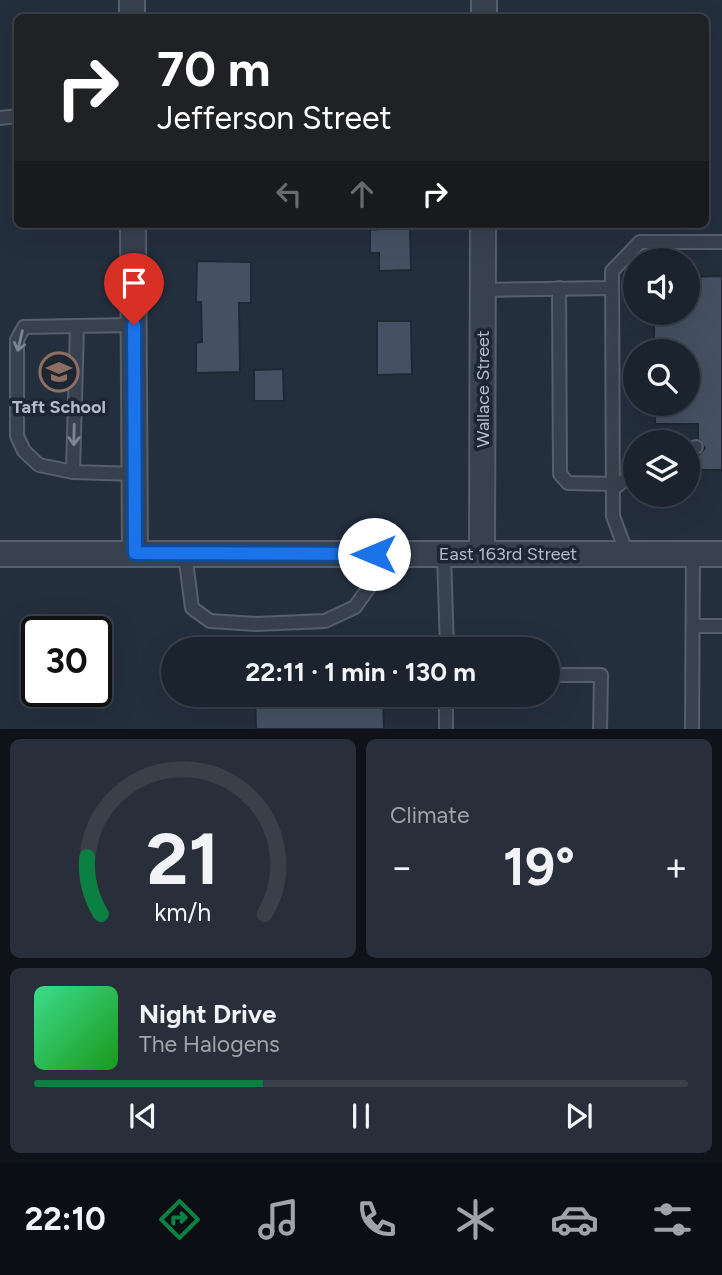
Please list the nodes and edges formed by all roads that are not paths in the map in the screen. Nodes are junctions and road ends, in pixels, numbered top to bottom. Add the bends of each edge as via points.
1 (133, 228) edge
2 (483, 228) edge
3 (722, 242) edge
4 (559, 288) junction
5 (612, 288) junction
6 (483, 290) junction
7 (134, 325) junction
8 (77, 326) junction
9 (73, 472) junction
10 (135, 474) junction
11 (623, 480) edge
12 (613, 486) junction
13 (135, 553) junction
14 (0, 554) edge
15 (185, 554) junction
16 (374, 554) junction
17 (444, 554) junction
18 (482, 554) junction
19 (627, 554) junction
20 (693, 554) junction
21 (722, 554) edge
22 (693, 626) junction
23 (722, 626) edge
24 (447, 637) edge
25 (560, 675) edge
26 (446, 707) edge
27 (446, 729) edge
28 (600, 729) edge
29 (692, 729) edge

1 - 7 street
2 - 6 street, Wallace Street
3 - 5 lane via 640,242 612,271
4 - 5 lane
4 - 6 lane
4 - 12 lane via 560,474 568,483
5 - 12 lane
6 - 18 street, Wallace Street
7 - 8 lane
7 - 10 street
8 -> 9 lane
8 -> 9 lane via 24,327 17,340 17,436 39,465
9 - 10 lane
10 - 13 street
11 - 12 lane
12 - 19 lane via 613,516
13 - 14 street, East 163rd Street
13 - 15 street, East 163rd Street
15 - 16 street, East 163rd Street
15 - 16 lane via 192,608 210,621 256,624 325,621 355,607 374,580
16 - 17 street, East 163rd Street
17 - 18 street, East 163rd Street
17 - 24 lane
18 - 19 street, East 163rd Street
19 - 20 street, East 163rd Street
20 - 21 street, East 163rd Street
20 - 22 lane
22 - 23 lane
22 - 29 lane
25 - 28 lane via 601,675
26 - 27 lane

